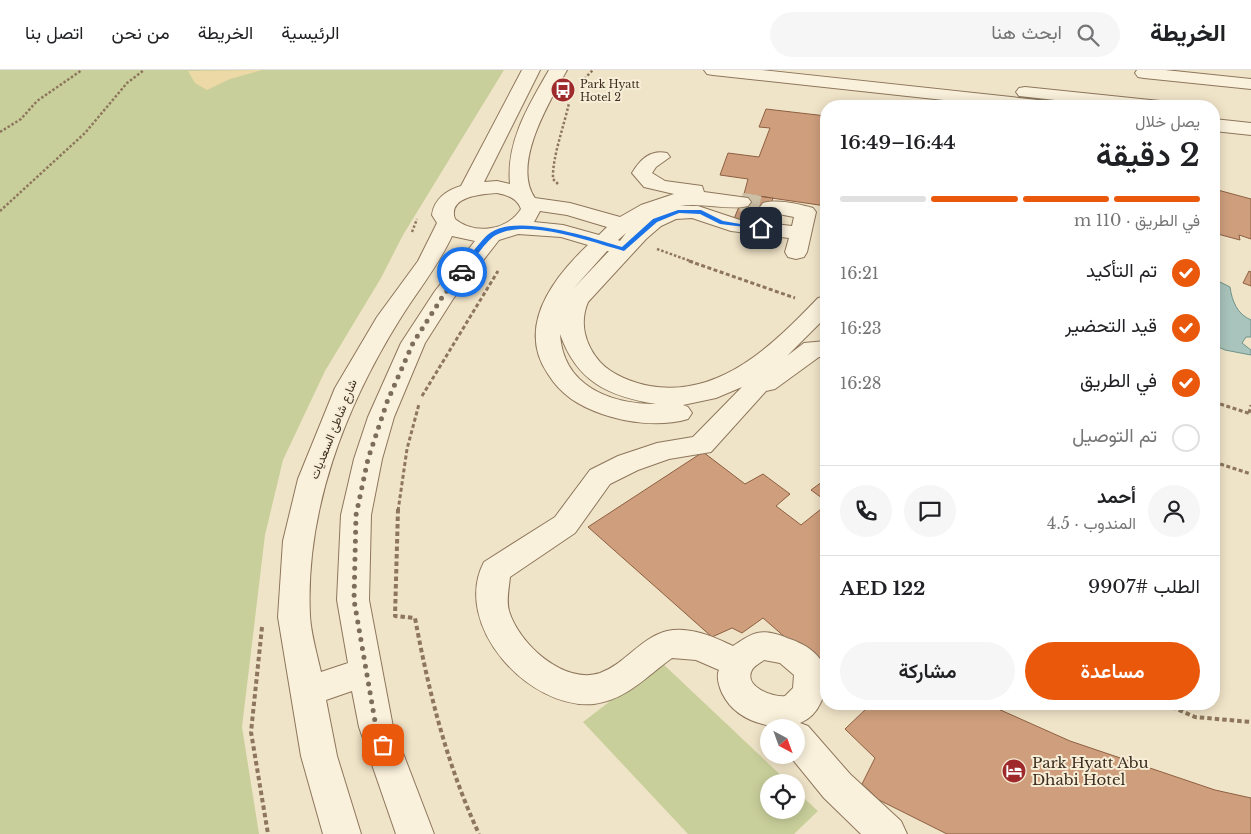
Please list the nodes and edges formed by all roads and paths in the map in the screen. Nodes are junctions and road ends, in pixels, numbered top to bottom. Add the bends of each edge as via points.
1 (82, 70) edge
2 (144, 70) edge
3 (531, 70) edge
4 (558, 70) edge
5 (593, 70) edge
6 (713, 70) edge
7 (828, 70) edge
8 (1143, 72) edge
9 (1251, 84) edge
10 (578, 85) dead end
11 (570, 99) dead end
12 (991, 100) edge
13 (1101, 100) edge
14 (1154, 100) edge
15 (1251, 116) edge
16 (1220, 121) edge
17 (1220, 122) edge
18 (1220, 123) edge
19 (1251, 129) edge
20 (0, 132) edge
21 (1251, 139) edge
22 (660, 157) dead end
23 (469, 190) junction
24 (525, 199) junction
25 (770, 207) tunnel mouth
26 (570, 210) junction
27 (0, 211) edge
28 (447, 224) junction
29 (504, 230) junction
30 (625, 237) junction
31 (499, 267) dead end
32 (820, 304) edge
33 (820, 309) edge
34 (820, 349) edge
35 (754, 390) junction
36 (1220, 404) edge
37 (1251, 405) edge
38 (1250, 413) edge
39 (1220, 464) edge
40 (1251, 474) edge
41 (737, 663) junction
42 (366, 672) junction
43 (308, 691) junction
44 (1176, 710) edge
45 (776, 719) edge
46 (789, 719) edge
47 (1251, 722) edge
48 (805, 748) edge
49 (342, 834) edge
50 (415, 834) edge
51 (479, 834) edge
52 (888, 834) edge

1 - 20 path
2 - 27 path via 128,83 85,133
3 - 23 street
4 - 24 street via 537,107 518,162
5 - 10 path
6 - 12 street
7 - 13 street
8 - 9 street
8 - 14 street
11 - 26 path via 551,171 553,179 568,195
15 - 16 street
17 - 19 street
18 - 21 street
22 - 30 street via 651,160 642,173 653,184 707,191 731,201 675,200 645,210
23 - 24 street via 497,187
23 - 28 street, شارع شاطئ السعديات via 448,202 443,216
24 - 26 street
24 - 29 street via 531,209 528,216
25 - 30 street via 801,232 722,222 701,212 678,212 655,220
26 - 30 street
28 - 29 street via 466,233
28 - 43 street, شارع شاطئ السعديات via 430,262 389,317 348,388 312,479 298,541 294,617
29 - 30 street
29 - 42 street via 443,296 413,343 381,418 368,459 356,515 354,600
30 - 32 path
30 - 33 street via 583,292 574,308 572,326 576,350 600,377 628,391 668,397 706,392 750,373 780,350
30 - 35 street via 577,267 562,288 550,317 547,339 552,365 566,382 588,400 620,411 648,413 702,410
31 - 51 path via 421,398 407,449 396,524 396,616 414,618 426,684
34 - 35 street via 813,349
35 - 41 street via 701,445 667,450 628,463 600,477 565,525 495,571 493,587 493,611 508,642 525,661 559,685 593,689 630,674 665,646 694,644
36 - 38 path
37 - 38 path
39 - 40 path
41 - 45 street via 735,682 746,702
41 - 46 street via 746,652 760,646 776,646 804,660 811,674 812,688 805,700 792,710
42 - 43 street
42 - 50 street via 376,727
43 - 49 street, شارع شاطئ السعديات via 319,756
44 - 47 path via 1201,719
48 - 52 street via 837,786

